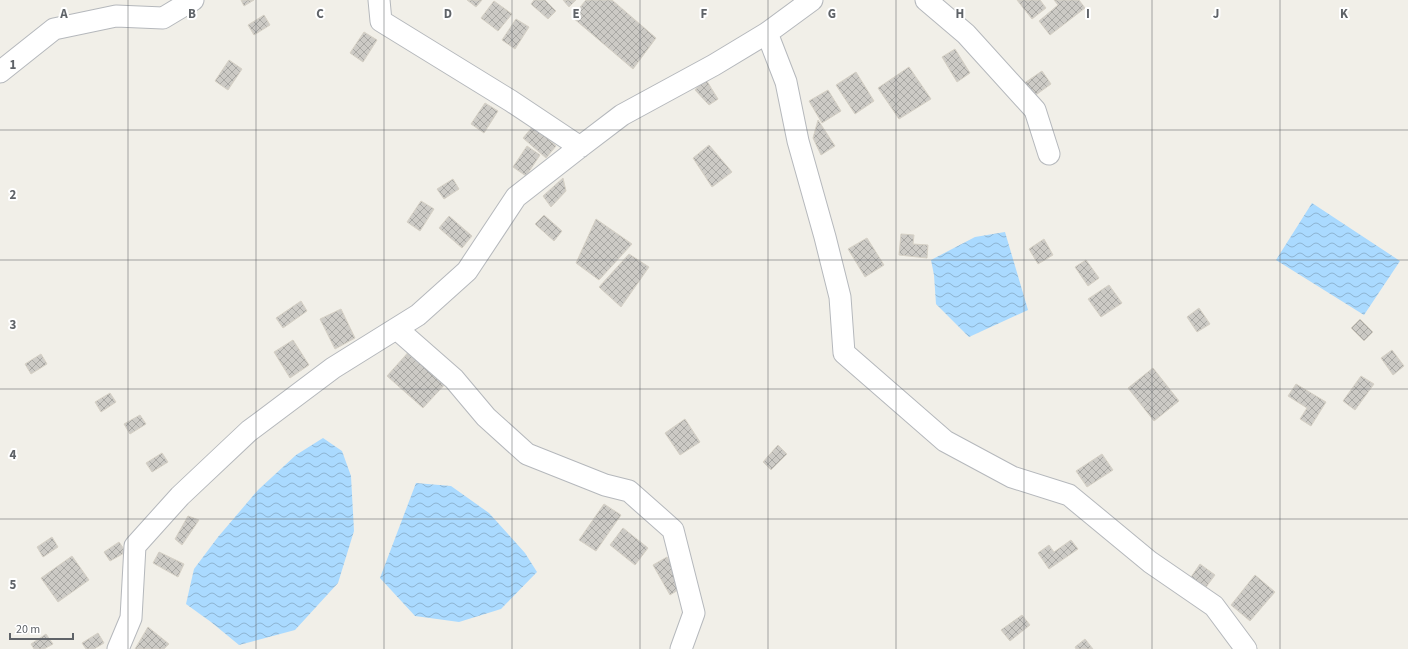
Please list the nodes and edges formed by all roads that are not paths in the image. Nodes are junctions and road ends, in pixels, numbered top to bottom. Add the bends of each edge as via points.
1 (193, 0) edge
2 (379, 0) edge
3 (812, 0) edge
4 (926, 0) edge
5 (767, 33) junction
6 (0, 72) edge
7 (580, 146) junction
8 (1049, 154) dead end
9 (397, 328) junction
10 (118, 649) edge
11 (681, 649) edge
12 (1246, 649) edge

1 - 6 street via 162,18 116,16 54,28
2 - 7 street via 381,20
3 - 5 street
4 - 8 street via 966,34 1035,110
5 - 7 street via 622,115
5 - 12 street via 786,82 798,141 840,297 844,353 945,441 1012,477 1069,494 1150,562 1214,606
7 - 9 street via 516,197 467,270 418,315
9 - 10 street via 334,368 249,431 180,496 135,546 131,618
9 - 11 street via 454,379 486,417 527,454 605,485 629,491 673,530 694,614

